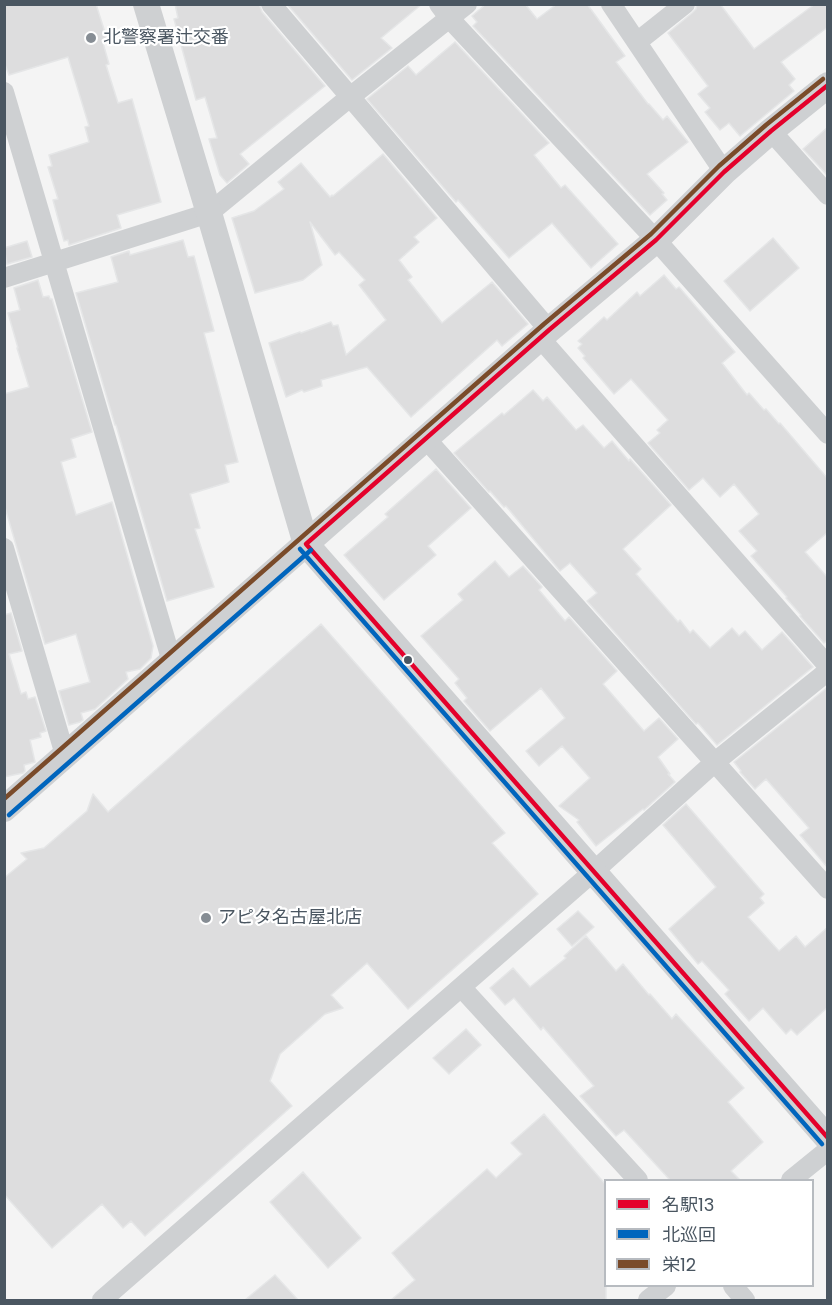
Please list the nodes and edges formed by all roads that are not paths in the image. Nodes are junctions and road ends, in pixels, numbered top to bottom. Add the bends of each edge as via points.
1 (146, 4) edge
2 (271, 4) edge
3 (467, 4) edge
4 (611, 4) edge
5 (685, 4) edge
6 (444, 12) edge
7 (637, 42) junction
8 (828, 85) edge
9 (4, 92) edge
10 (350, 97) junction
11 (771, 131) junction
12 (724, 172) junction
13 (828, 195) edge
14 (209, 213) junction
15 (656, 240) junction
16 (55, 262) junction
17 (4, 278) edge
18 (545, 334) junction
19 (828, 434) edge
20 (426, 439) junction
21 (306, 543) junction
22 (4, 548) edge
23 (172, 662) junction
24 (828, 666) edge
25 (828, 671) edge
26 (65, 756) junction
27 (715, 762) junction
28 (4, 809) edge
29 (593, 872) junction
30 (828, 889) edge
31 (461, 987) junction
32 (828, 1139) edge
33 (828, 1150) edge
34 (637, 1179) edge
35 (792, 1179) edge
36 (734, 1287) edge
37 (102, 1300) edge
38 (746, 1300) edge

1 - 14 street
2 - 10 street
3 - 6 street
4 - 7 street
5 - 7 street
6 - 10 street
6 - 15 street
7 - 12 street
8 - 11 street
9 - 16 street
10 - 14 street
10 - 18 street
11 - 12 street
11 - 13 street
12 - 15 street
14 - 16 street
14 - 21 street
15 - 18 street
15 - 19 street
16 - 17 street
16 - 23 street
18 - 20 street
18 - 24 street
20 - 21 street
20 - 27 street
21 - 23 street
21 - 29 street
22 - 26 street
23 - 26 street
25 - 27 street
26 - 28 street
27 - 29 street
27 - 30 street
29 - 31 street
29 - 32 street
31 - 34 street
31 - 37 street
33 - 35 street
36 - 38 street

